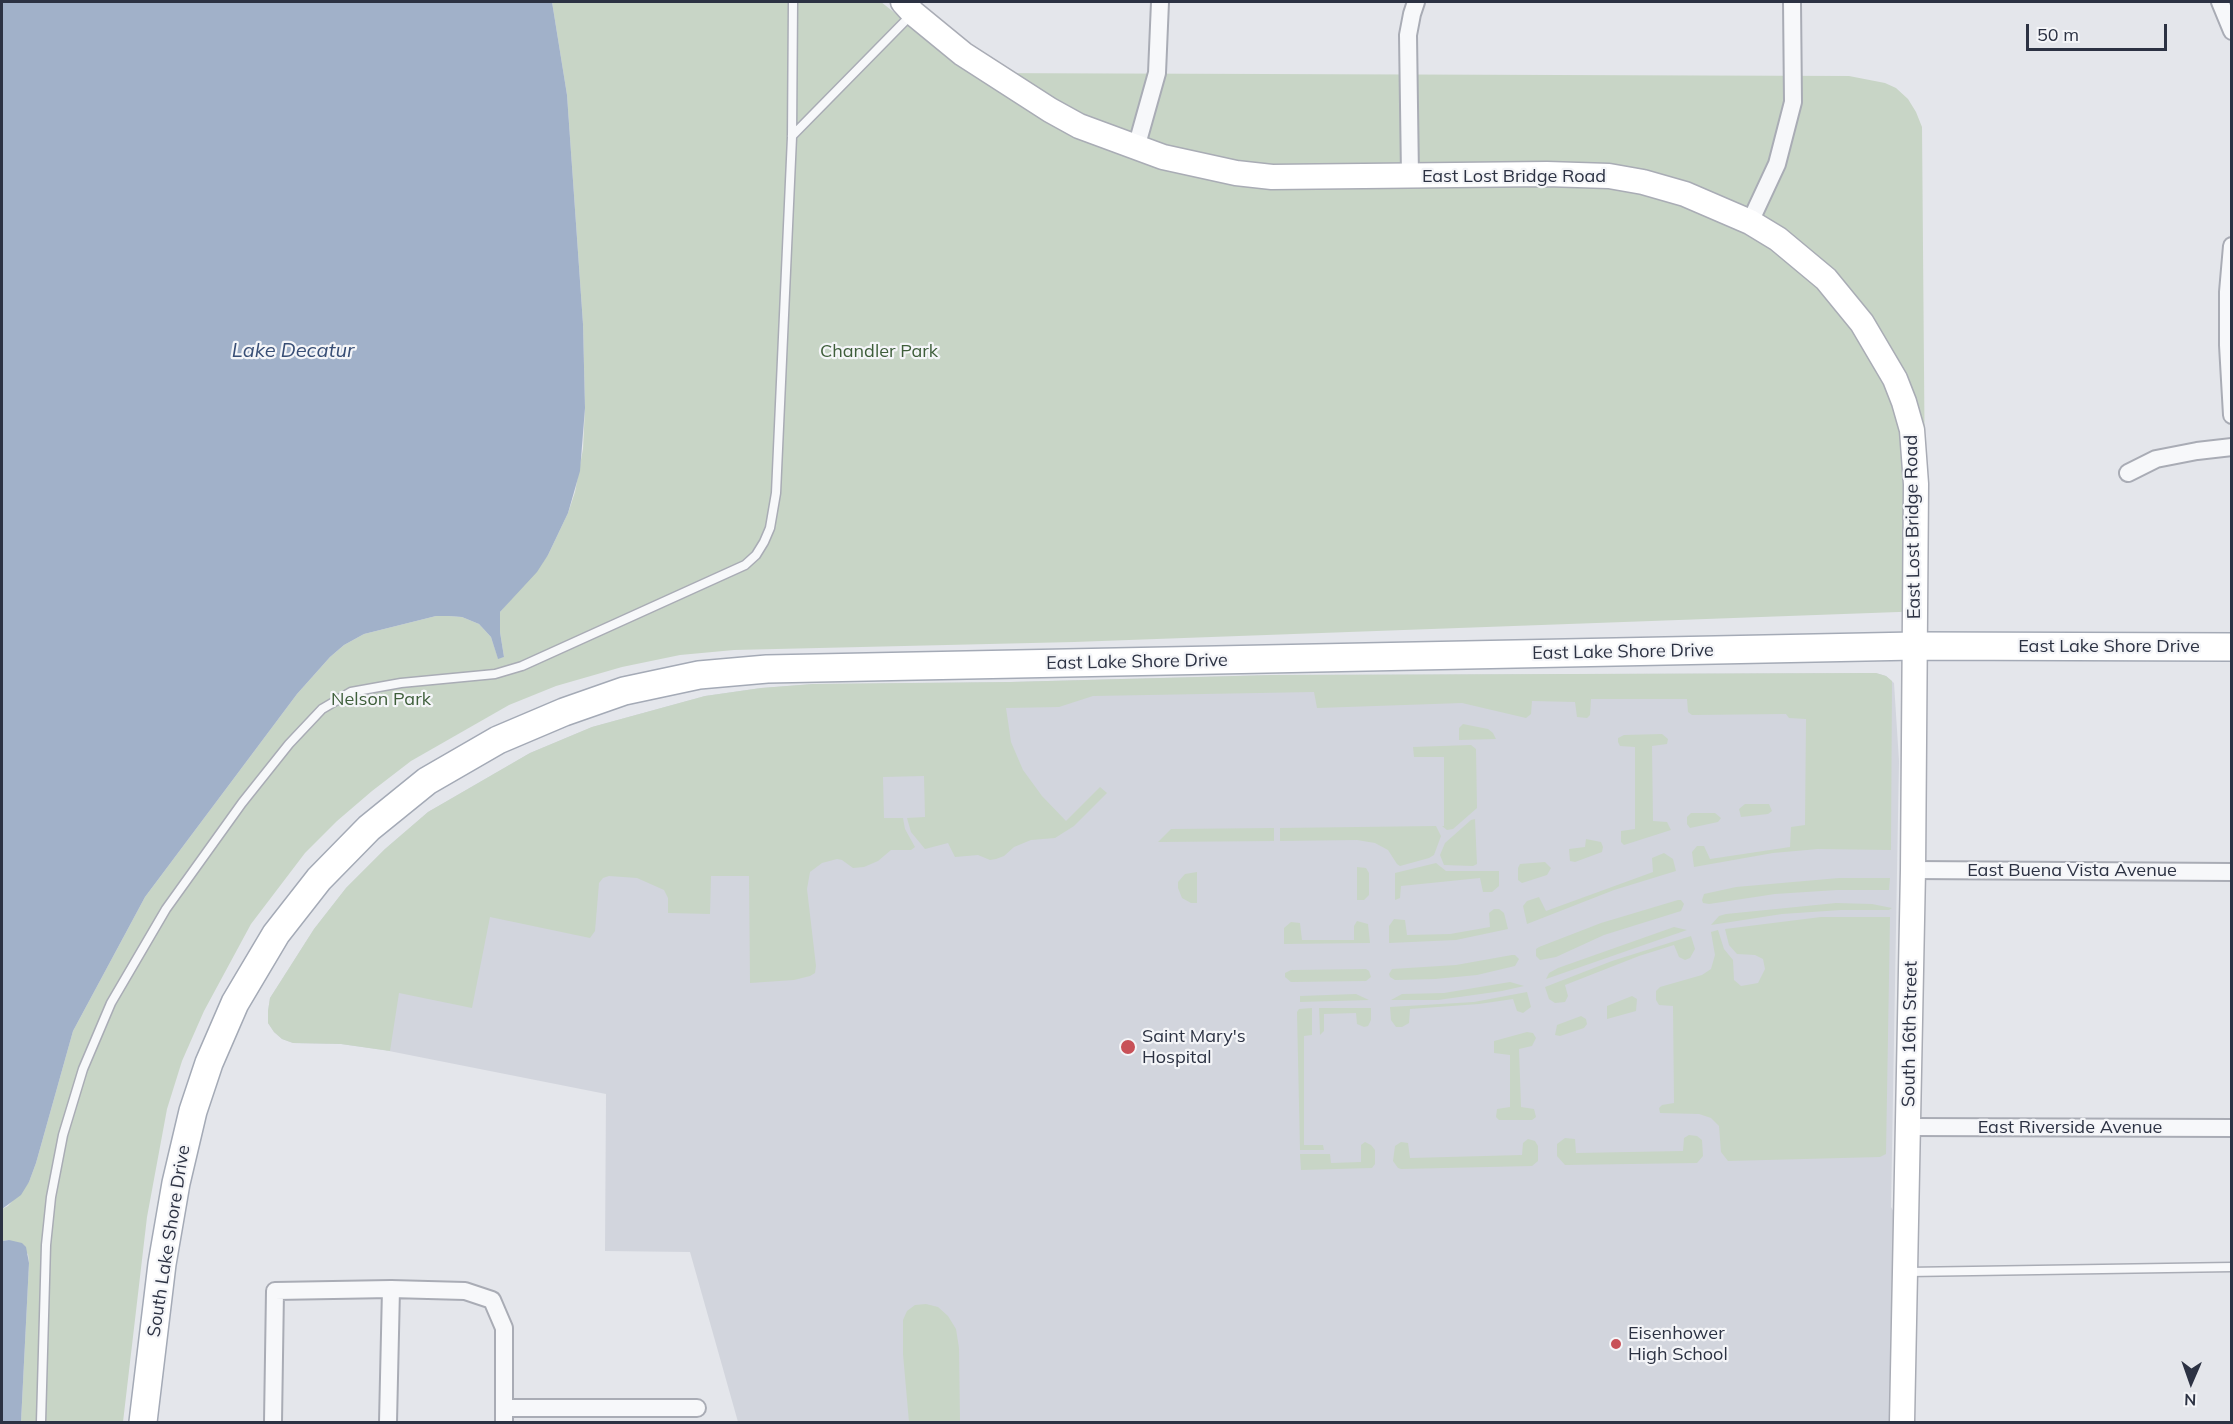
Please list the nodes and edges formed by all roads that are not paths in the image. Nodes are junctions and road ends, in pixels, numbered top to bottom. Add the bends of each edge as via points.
1 (793, 2) edge
2 (1160, 2) edge
3 (1416, 2) edge
4 (1792, 2) edge
5 (2220, 2) edge
6 (908, 7) edge
7 (2232, 31) edge
8 (792, 137) junction
9 (1136, 148) junction
10 (1410, 176) junction
11 (1750, 222) junction
12 (2232, 246) edge
13 (2232, 415) edge
14 (2232, 447) edge
15 (2128, 473) dead end
16 (1915, 646) junction
17 (2232, 647) edge
18 (1913, 870) junction
19 (2232, 872) edge
20 (209, 1063) joint
21 (1909, 1127) junction
22 (2232, 1128) edge
23 (2232, 1268) edge
24 (1905, 1272) junction
25 (391, 1289) junction
26 (697, 1408) dead end
27 (505, 1415) edge
28 (41, 1422) edge
29 (143, 1422) edge
30 (273, 1422) edge
31 (388, 1422) edge
32 (1902, 1422) edge

1 - 8 lane
2 - 9 street via 1157,73
3 - 10 street via 1408,35
4 - 11 street via 1793,102 1777,164
5 - 7 street
6 - 8 lane
6 - 9 street, East Lost Bridge Road via 963,54 1050,110
8 - 28 lane via 776,493 764,542 745,565 522,666 495,674 351,692 322,709 289,744 166,909 111,1003 83,1069 63,1135 51,1197
9 - 10 street, East Lost Bridge Road via 1199,166 1272,177
10 - 11 street, East Lost Bridge Road via 1609,177 1685,194
11 - 16 street, East Lost Bridge Road via 1802,258 1845,301 1877,348 1904,402 1912,430 1915,465
12 - 13 street via 2228,345
14 - 15 street via 2156,459
16 - 17 main road, East Lake Shore Drive
16 - 18 street, South 16th Street
16 - 20 main road, East Lake Shore Drive via 767,669 699,675 624,691 498,740 427,781 369,828 319,879 276,934 235,1003
18 - 19 street, East Buena Vista Avenue
18 - 21 street, South 16th Street
20 - 29 main road, South Lake Shore Drive via 176,1183
21 - 22 street, East Riverside Avenue
21 - 24 street, South 16th Street
23 - 24 lane
24 - 32 street, South 16th Street
25 - 27 street via 465,1291 492,1300 504,1328
25 - 30 street via 275,1291
25 - 31 street
26 - 27 street

